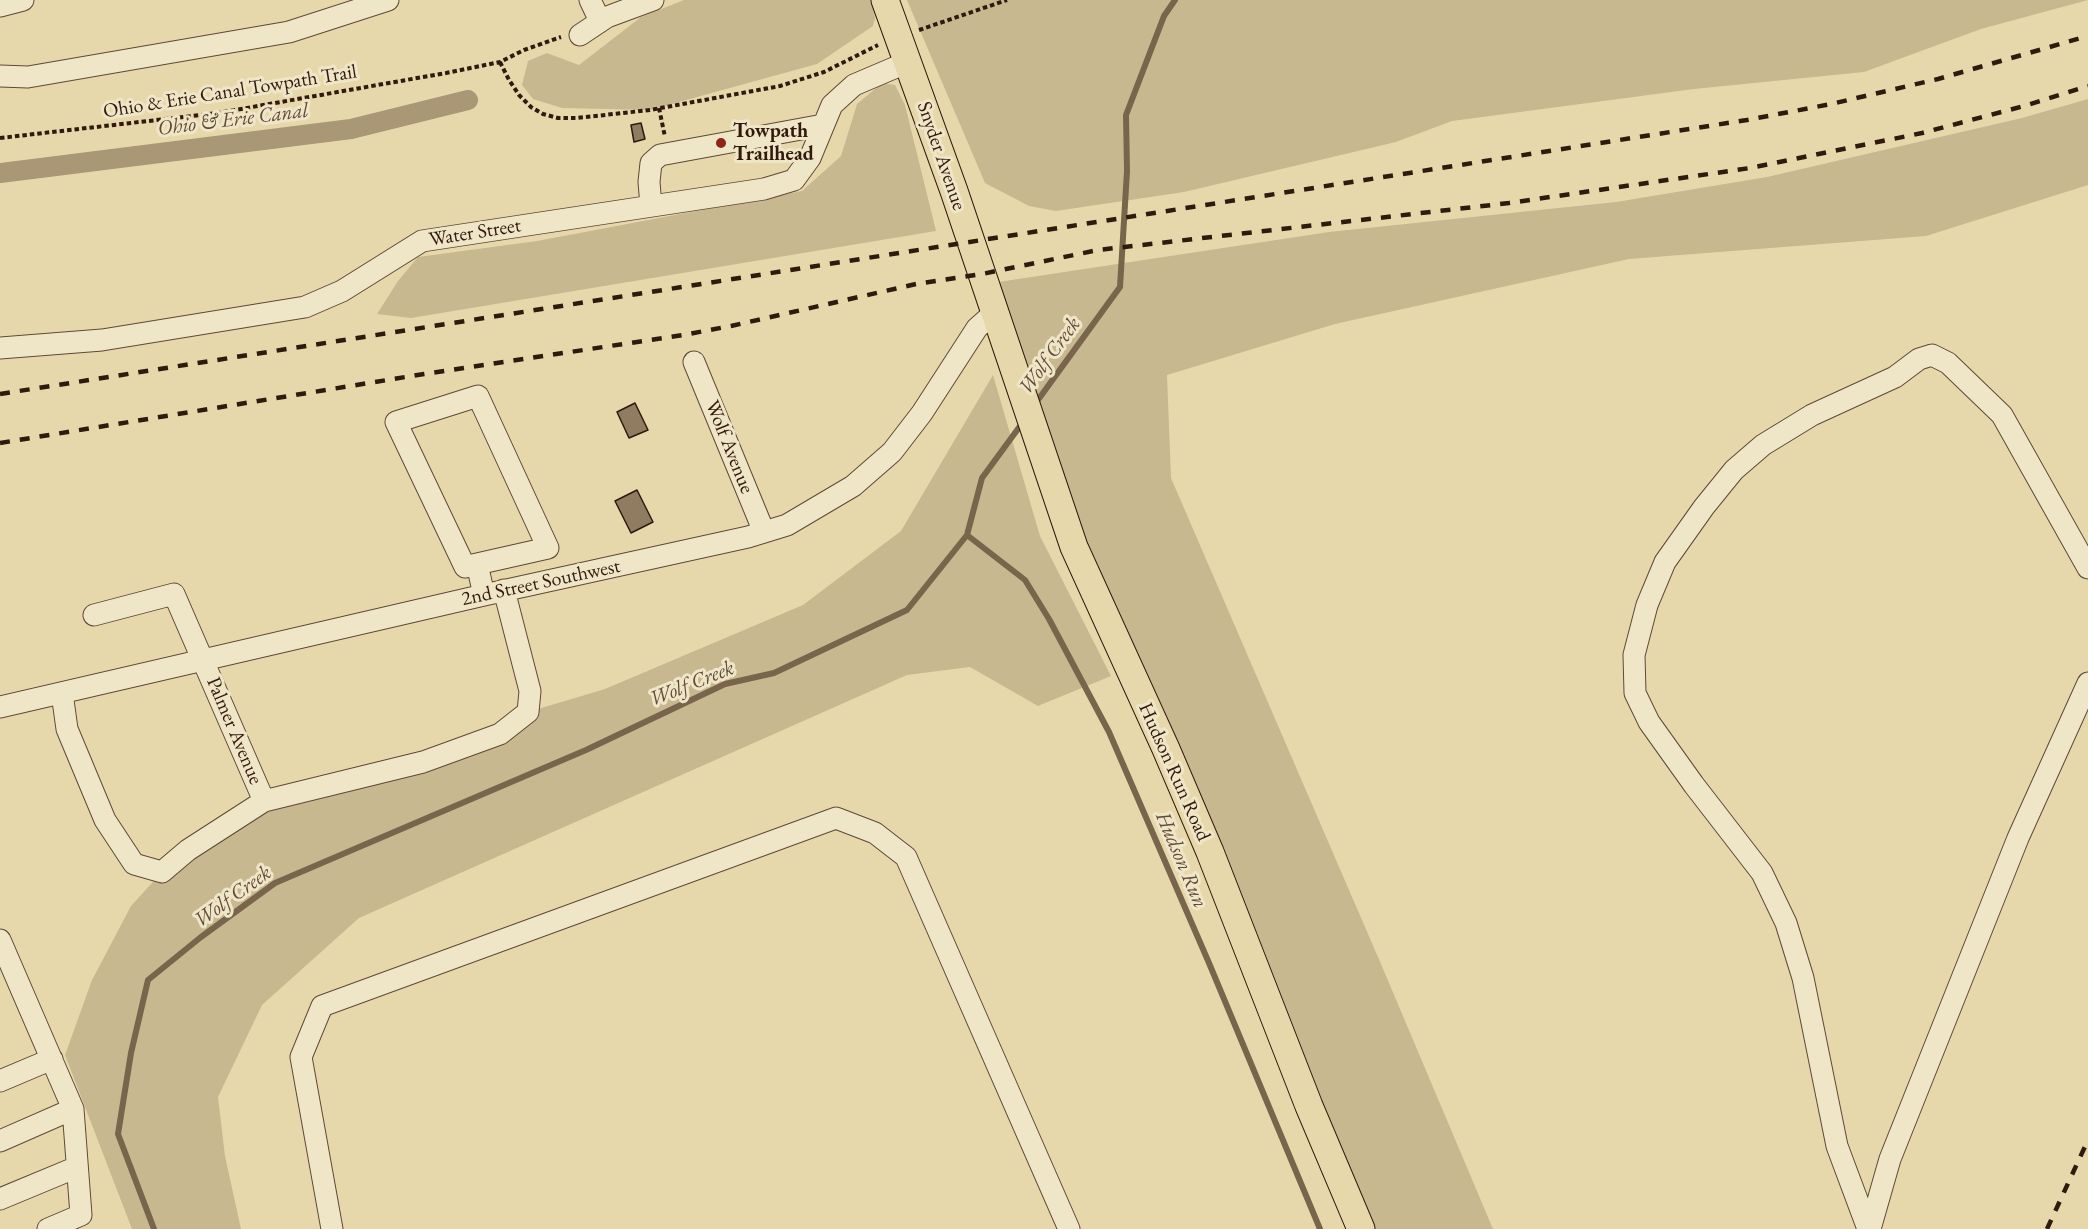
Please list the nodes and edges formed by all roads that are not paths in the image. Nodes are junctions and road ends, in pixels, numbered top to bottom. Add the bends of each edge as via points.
1 (24, 0) edge
2 (388, 0) edge
3 (590, 0) edge
4 (653, 0) edge
5 (885, 0) edge
6 (0, 6) edge
7 (600, 21) junction
8 (580, 35) road end
9 (908, 62) junction
10 (0, 76) edge
11 (823, 125) junction
12 (651, 206) junction
13 (995, 312) junction
14 (0, 348) edge
15 (694, 362) dead end
16 (764, 532) junction
17 (477, 564) junction
18 (2088, 567) edge
19 (494, 592) junction
20 (94, 615) dead end
21 (204, 661) junction
22 (2088, 683) edge
23 (62, 693) junction
24 (0, 707) edge
25 (264, 801) junction
26 (0, 940) edge
27 (52, 1059) junction
28 (0, 1081) edge
29 (73, 1109) junction
30 (0, 1140) edge
31 (77, 1167) junction
32 (0, 1199) edge
33 (58, 1227) edge
34 (332, 1229) edge
35 (1069, 1229) edge
36 (1361, 1229) edge
37 (1869, 1229) edge

1 - 6 street
2 - 10 street via 289,33 28,77
3 - 7 street
4 - 7 street
5 - 9 main road, Snyder Avenue
7 - 8 street
9 - 11 street, Water Street via 854,85 832,105
9 - 13 main road, Snyder Avenue
11 - 12 street, Water Street via 810,158 794,180 764,189
11 - 12 street via 660,155 651,163
12 - 14 street, Water Street via 422,241 342,291 305,307 102,340
13 - 16 street, 2nd Street Southwest via 977,328 892,452 853,486 787,525
13 - 36 main road, Hudson Run Road via 1074,547 1210,852
15 - 16 street, Wolf Avenue
16 - 19 street, 2nd Street Southwest
17 - 17 street via 465,567 396,422 478,396 548,548
17 - 19 street
18 - 37 street via 2002,416 1948,363 1932,356 1919,359 1896,377 1812,416 1763,445 1734,470 1665,562 1647,605 1634,655 1635,693 1649,722 1762,873 1786,922 1803,978 1837,1146
19 - 21 street, 2nd Street Southwest
19 - 25 street via 530,691 528,712 500,734 423,762
20 - 21 street, Palmer Avenue via 174,594
21 - 23 street, 2nd Street Southwest
21 - 25 street, Palmer Avenue
22 - 37 street via 2018,838 1890,1159
23 - 24 street, 2nd Street Southwest
23 - 25 street via 67,729 88,780 105,820 134,864 162,872 188,850
26 - 27 street
27 - 28 street
27 - 29 street
29 - 30 street
29 - 31 street
31 - 32 street
31 - 33 street via 81,1215
34 - 35 street via 301,1057 321,1006 836,818 875,833 906,857

